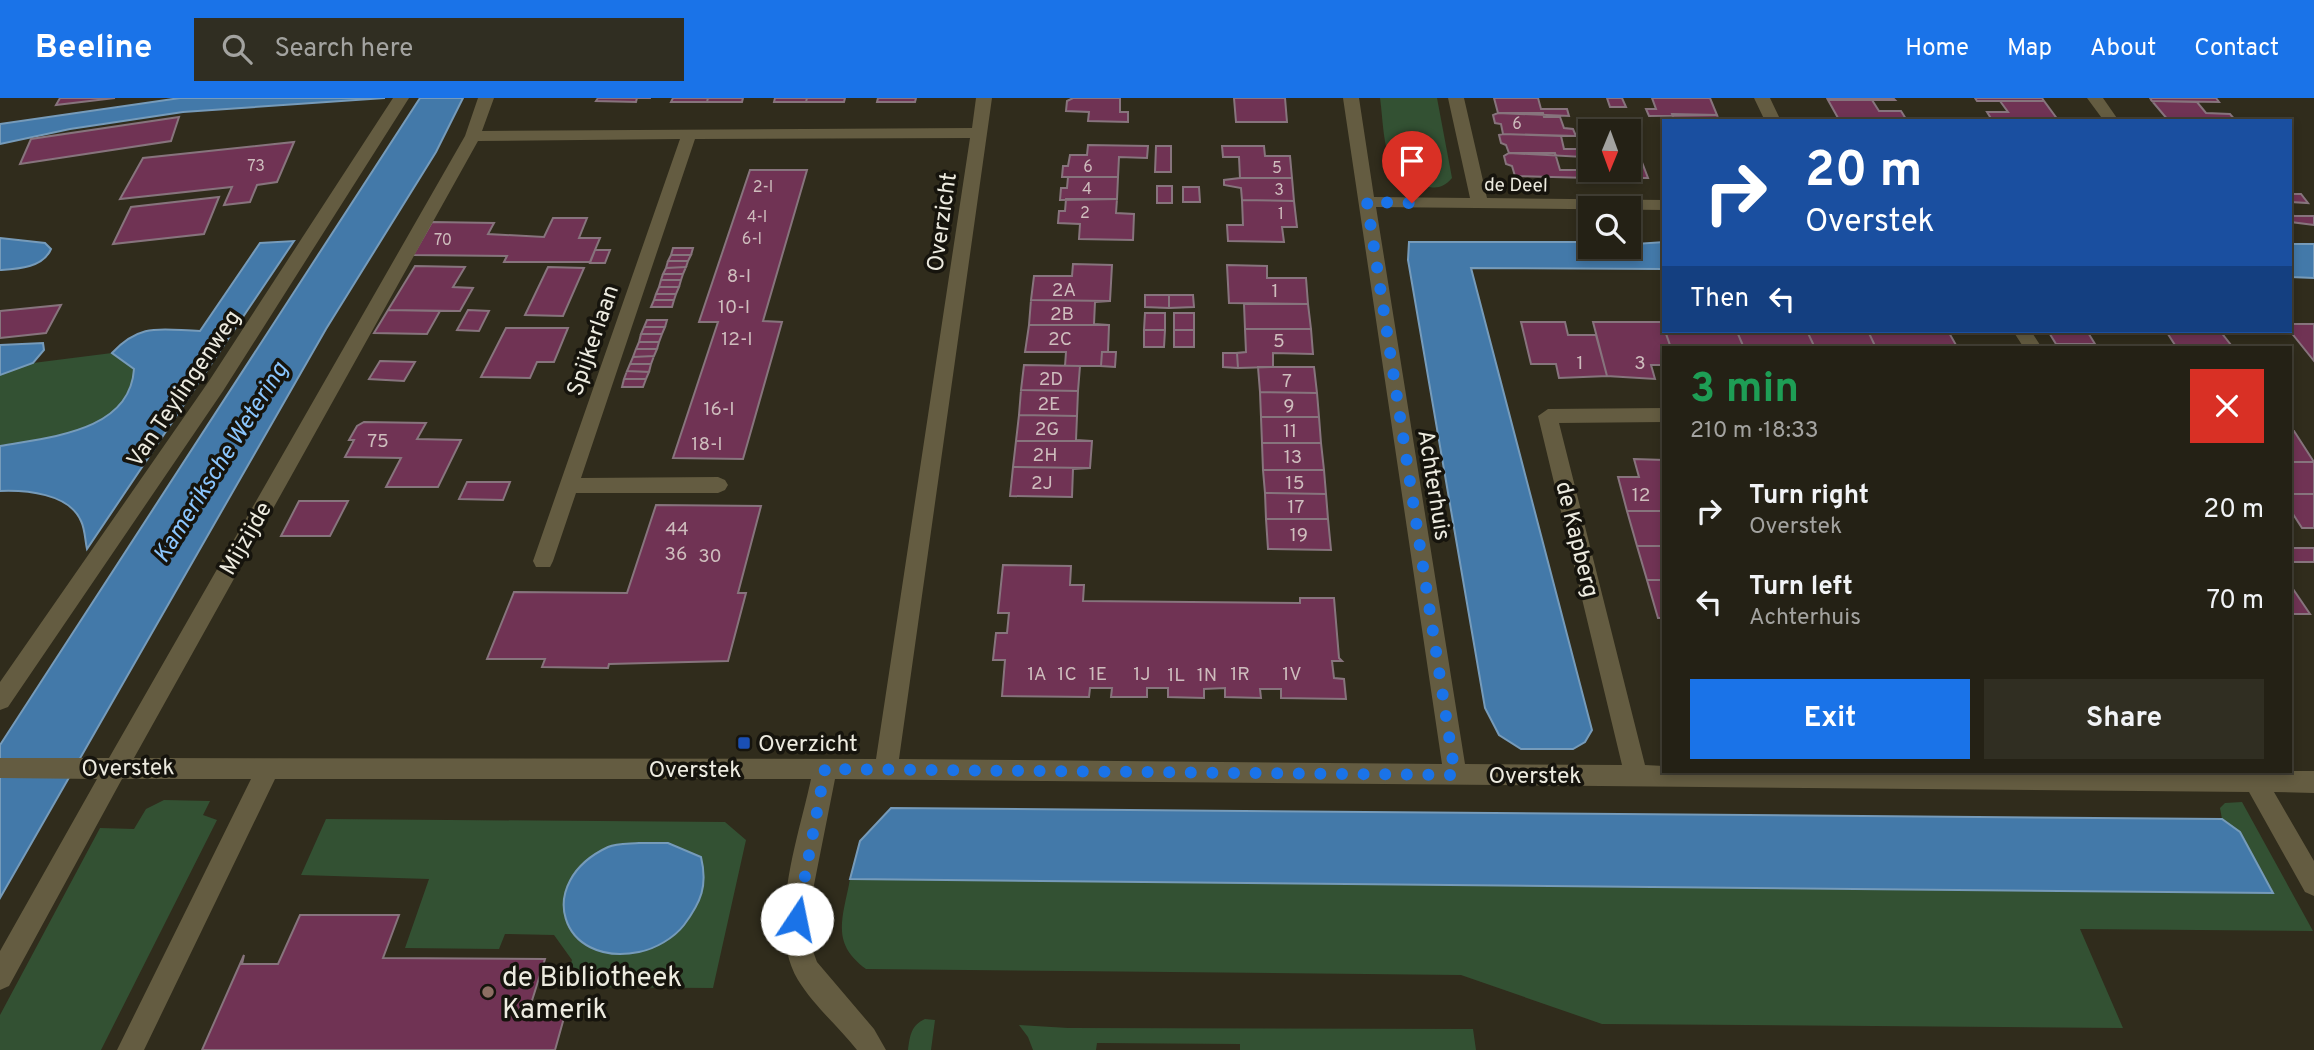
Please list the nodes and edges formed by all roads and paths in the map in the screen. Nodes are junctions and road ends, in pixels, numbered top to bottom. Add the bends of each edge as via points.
1 (486, 98) edge
2 (984, 98) edge
3 (1351, 98) edge
4 (1456, 98) edge
5 (1762, 98) edge
6 (2095, 98) edge
7 (399, 101) edge
8 (1772, 119) edge
9 (2111, 119) edge
10 (979, 133) junction
11 (689, 135) junction
12 (473, 136) junction
13 (1367, 202) junction
14 (1480, 205) junction
15 (1662, 205) edge
16 (1662, 415) edge
17 (718, 485) dead end
18 (567, 486) junction
19 (543, 561) dead end
20 (0, 700) edge
21 (269, 766) junction
22 (106, 767) junction
23 (0, 768) edge
24 (825, 769) junction
25 (886, 769) junction
26 (1455, 775) junction
27 (1636, 776) junction
28 (2121, 776) edge
29 (2255, 782) junction
30 (2314, 782) edge
31 (2314, 884) edge
32 (0, 977) edge
33 (130, 1050) edge
34 (873, 1050) edge

1 - 12 street, Mijzijde
2 - 10 street, Overzicht
3 - 13 street, Achterhuis
4 - 14 street
5 - 8 street
6 - 9 street
7 - 20 street, Van Teylingenweg via 216,386
10 - 11 street
10 - 25 street, Overzicht
11 - 12 street
11 - 18 street, Spijkerlaan
12 - 22 street, Mijzijde
13 - 14 street, de Deel
13 - 26 street, Achterhuis
14 - 15 street, de Deel
16 - 27 street, de Kapberg via 1548,416
17 - 18 street
18 - 19 street, Spijkerlaan
21 - 22 street, Overstek
21 - 24 street, Overstek
21 - 33 street
22 - 23 street, Overstek
22 - 32 street, Mijzijde
24 - 25 street, Overstek
24 - 34 street via 797,919 799,956 824,997
25 - 26 street, Overstek
26 - 27 street, Overstek
27 - 28 street, Overstek
28 - 29 street, Overstek
29 - 30 street, Overstek
29 - 31 street

